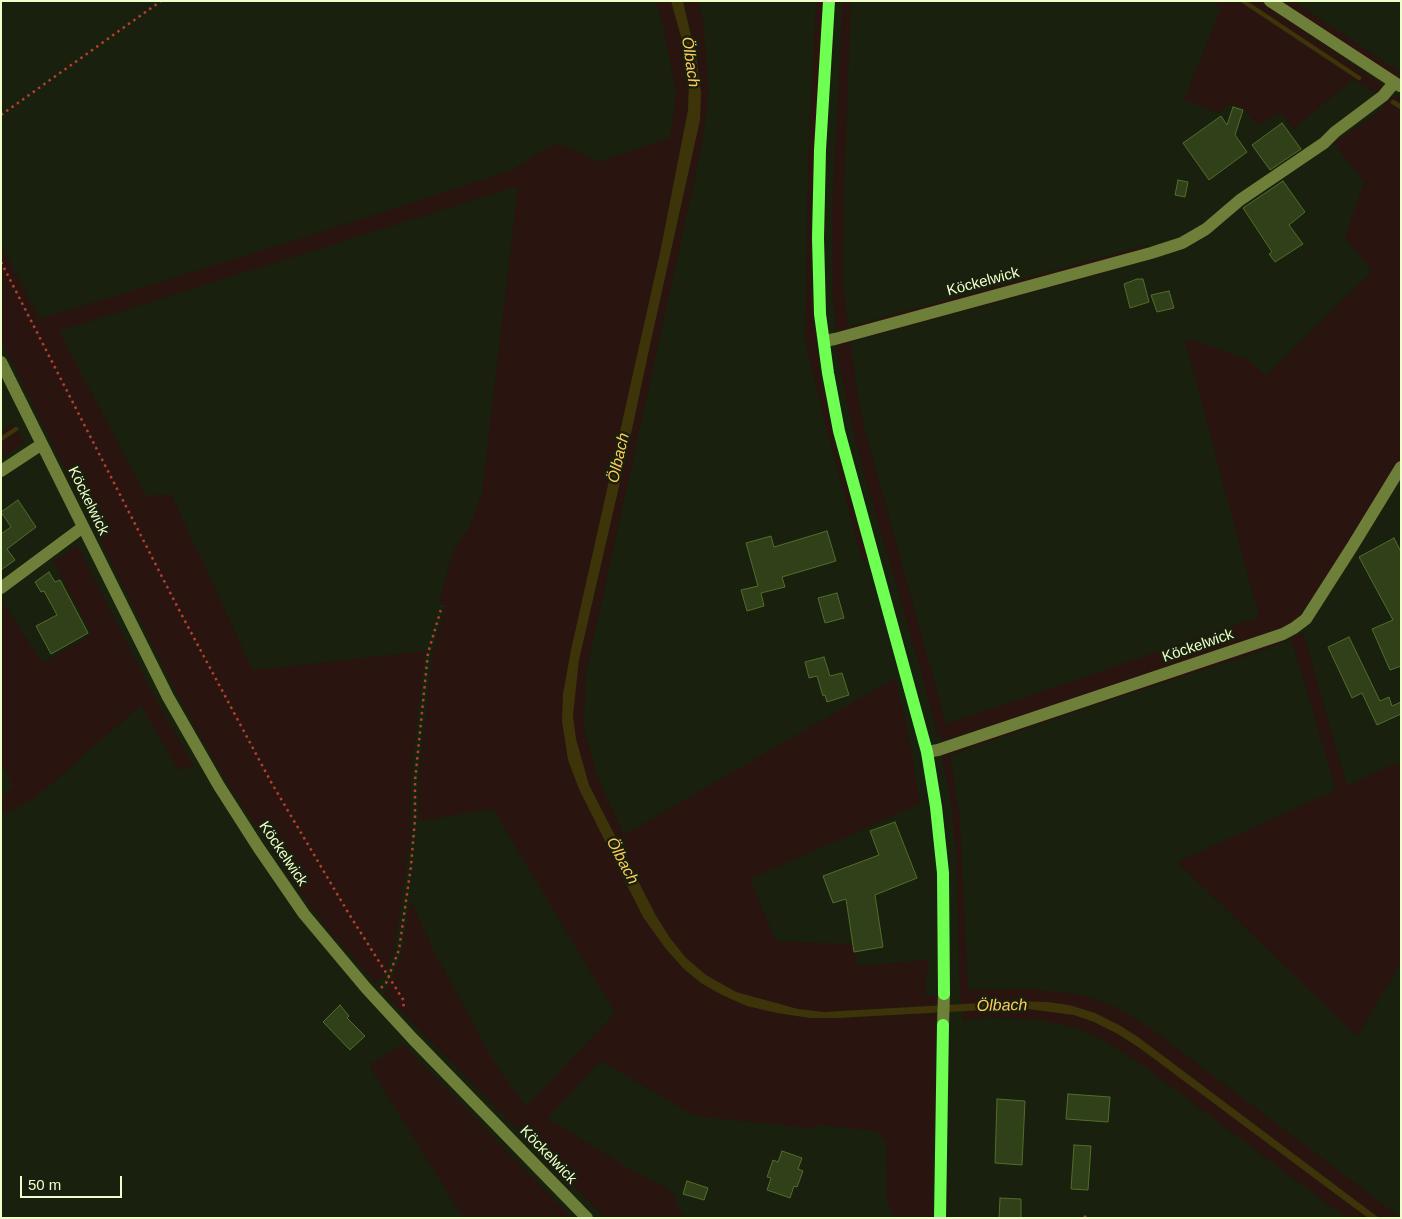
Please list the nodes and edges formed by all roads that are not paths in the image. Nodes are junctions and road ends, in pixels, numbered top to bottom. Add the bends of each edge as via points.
1 (829, 1) edge
2 (1270, 1) edge
3 (1398, 85) edge
4 (824, 341) junction
5 (1, 362) edge
6 (42, 444) junction
7 (1401, 467) edge
8 (1, 472) edge
9 (83, 527) junction
10 (1, 588) edge
11 (927, 752) junction
12 (944, 994) joint
13 (943, 1025) joint
14 (587, 1218) edge
15 (940, 1218) edge

1 - 4 main road via 818,238
2 - 3 street
3 - 4 street, Köckelwick via 1324,142 1240,200 1206,230 1182,242
4 - 11 main road via 839,430
5 - 6 street, Köckelwick
6 - 8 street
6 - 9 street, Köckelwick
7 - 11 street, Köckelwick via 1306,619 1294,628 1264,641
9 - 10 street
9 - 14 street, Köckelwick via 168,697 219,786 304,914 373,996
11 - 12 main road via 943,873
12 - 13 street
13 - 15 main road

